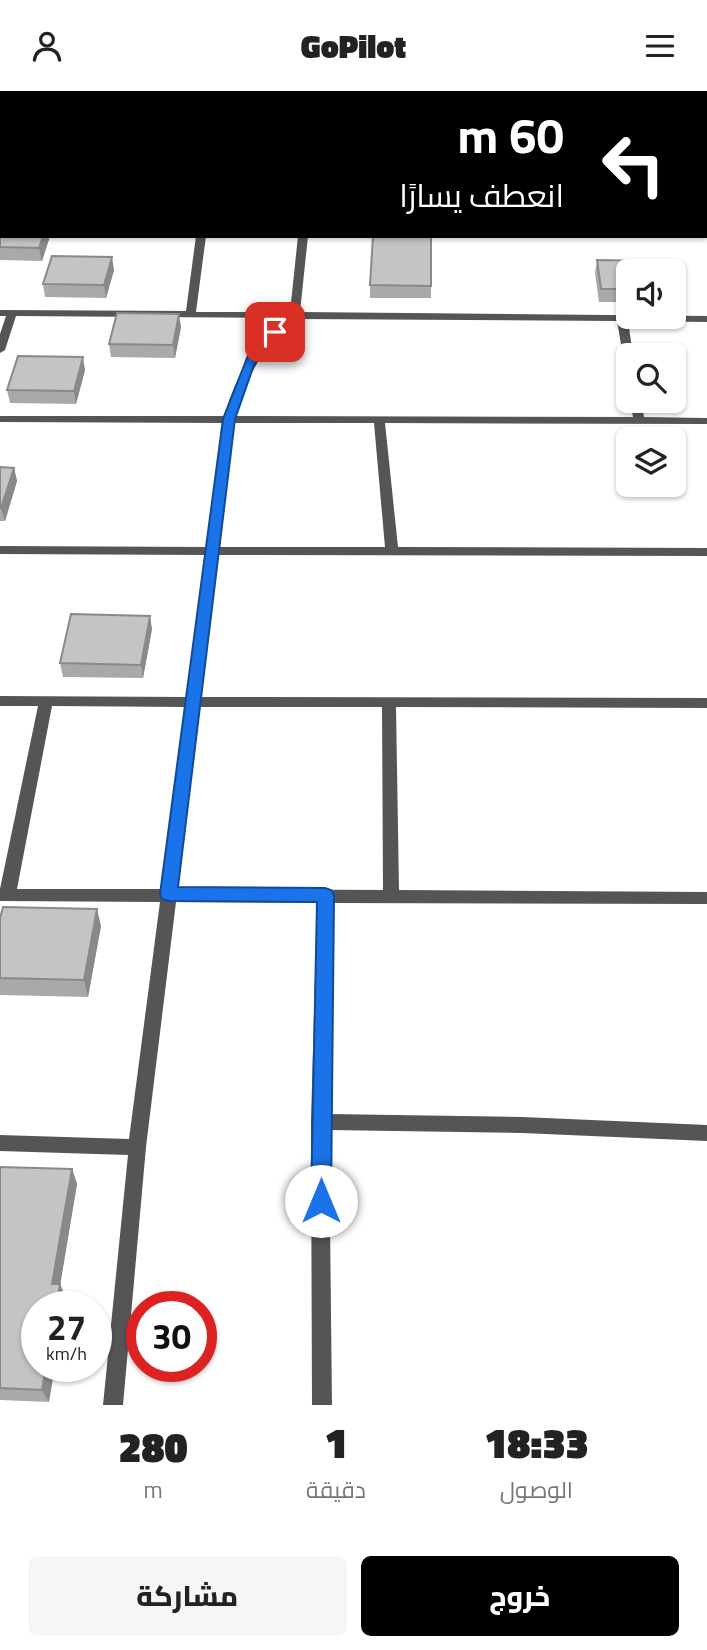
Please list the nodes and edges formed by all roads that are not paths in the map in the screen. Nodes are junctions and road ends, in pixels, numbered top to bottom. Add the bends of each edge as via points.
1 (201, 238) edge
2 (303, 238) edge
3 (6, 313) edge
4 (191, 314) junction
5 (295, 314) junction
6 (616, 319) edge
7 (686, 319) edge
8 (707, 319) edge
9 (0, 350) edge
10 (638, 413) edge
11 (0, 419) edge
12 (229, 419) junction
13 (639, 419) junction
14 (379, 421) junction
15 (707, 421) edge
16 (0, 550) edge
17 (392, 551) junction
18 (211, 552) junction
19 (707, 552) edge
20 (0, 701) edge
21 (47, 701) junction
22 (193, 701) junction
23 (389, 701) junction
24 (707, 703) edge
25 (169, 894) junction
26 (4, 895) edge
27 (325, 895) junction
28 (391, 896) junction
29 (707, 898) edge
30 (320, 1122) junction
31 (707, 1133) edge
32 (0, 1143) edge
33 (137, 1147) junction
34 (113, 1405) edge
35 (322, 1405) edge

1 - 4 street
2 - 5 street
3 - 4 street
3 - 9 street
4 - 5 street
5 - 6 street
5 - 12 street via 255,353 241,378
7 - 8 street
10 - 13 street
11 - 12 street
12 - 14 street
12 - 18 street
13 - 14 street
13 - 15 street
14 - 17 street
16 - 18 street
17 - 18 street
17 - 19 street
18 - 22 street
20 - 21 street
21 - 22 street
21 - 26 street
22 - 23 street
22 - 25 street
23 - 24 street
23 - 28 street
25 - 26 street
25 - 27 street
25 - 33 street
27 - 28 street
27 - 30 street
28 - 29 street
30 - 31 street
30 - 35 street
32 - 33 street
33 - 34 street

